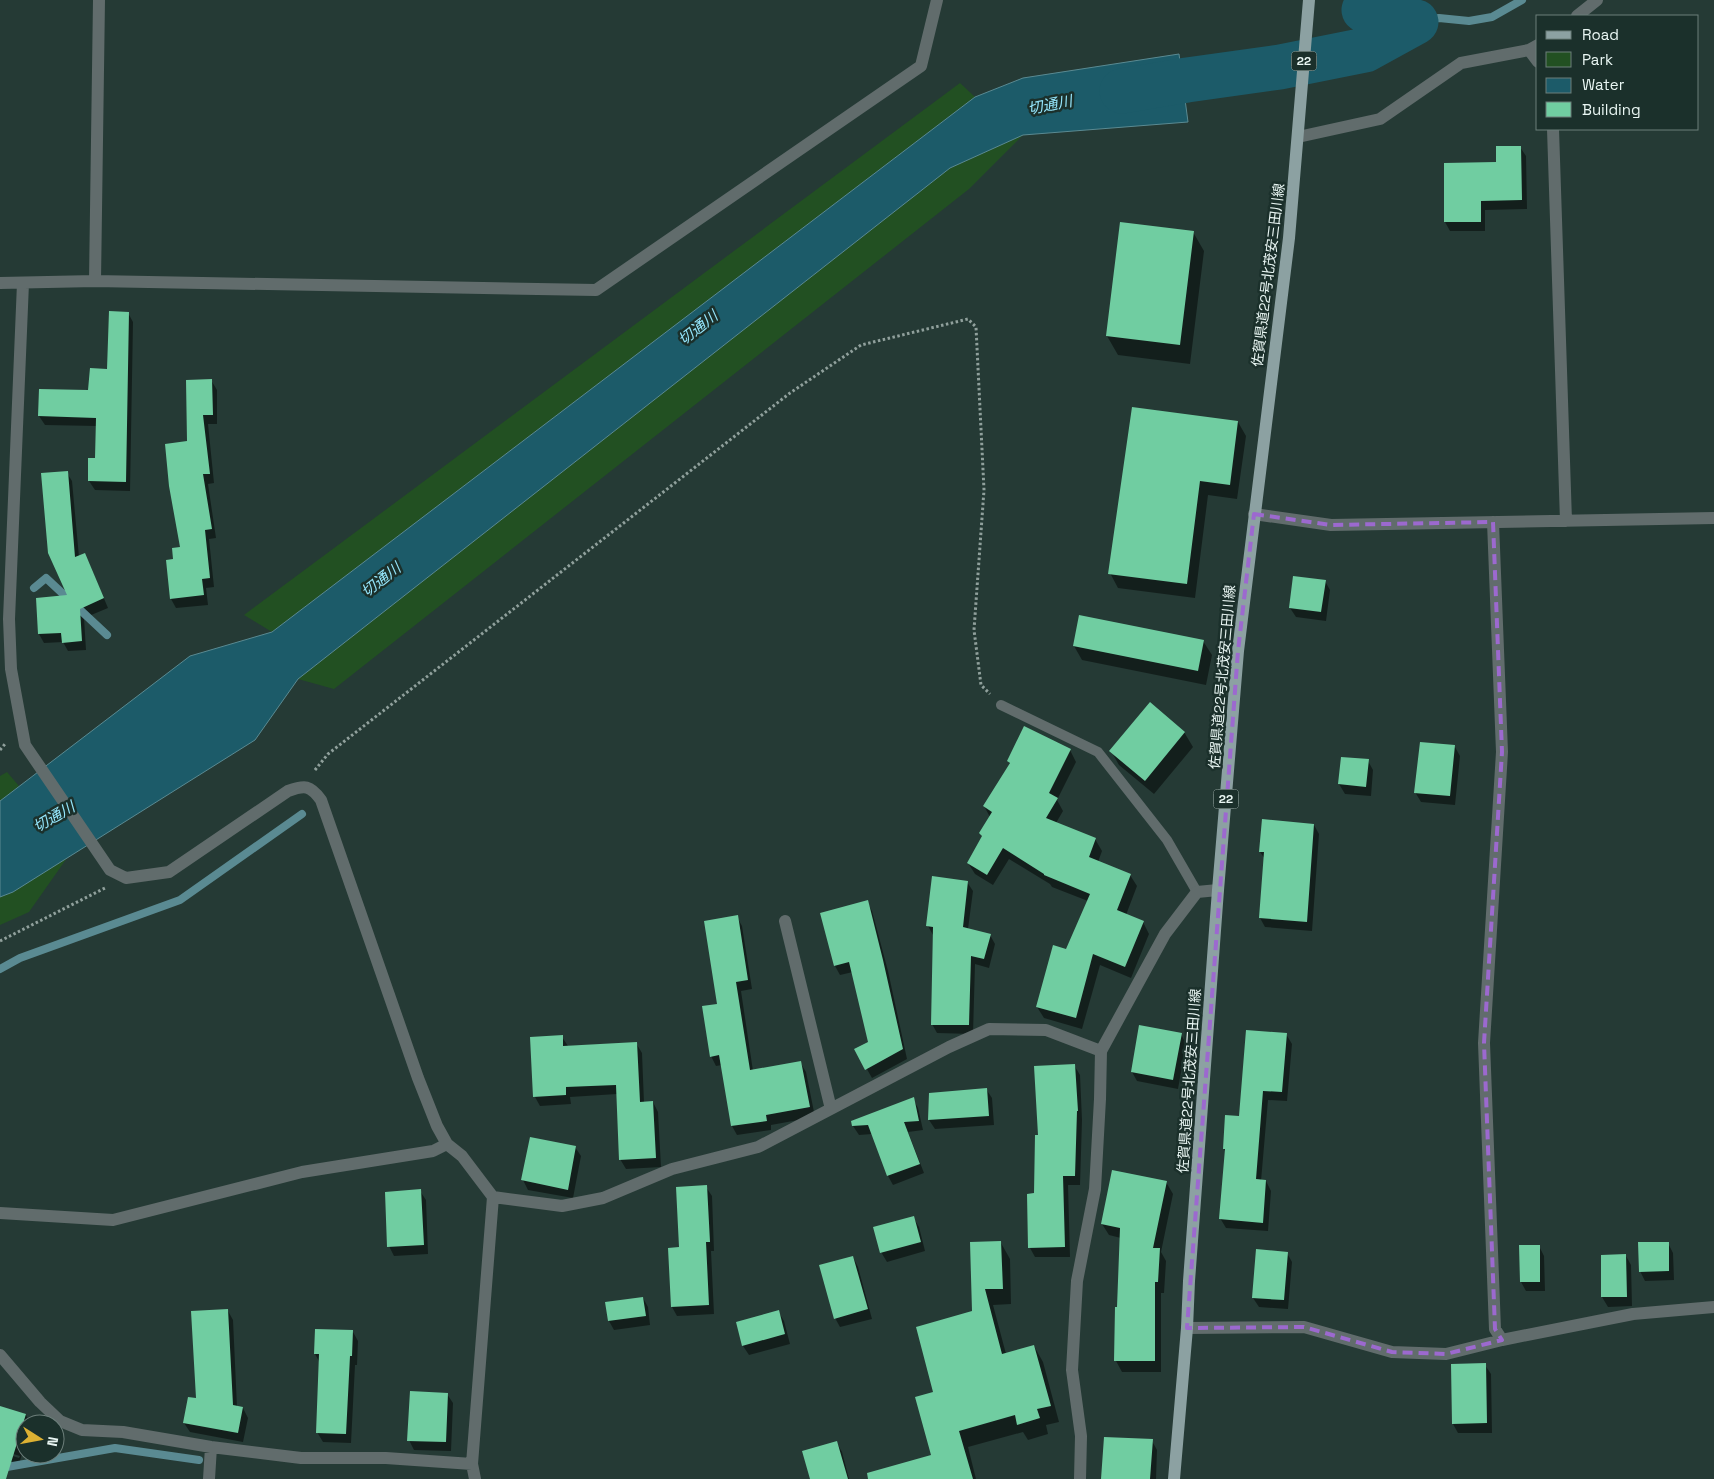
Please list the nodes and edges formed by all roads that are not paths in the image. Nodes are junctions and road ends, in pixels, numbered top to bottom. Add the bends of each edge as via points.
1 (99, 0) edge
2 (937, 0) edge
3 (1309, 0) edge
4 (1597, 0) edge
5 (1579, 15) edge
6 (1534, 48) edge
7 (1553, 130) edge
8 (1298, 137) junction
9 (95, 281) junction
10 (0, 283) edge
11 (23, 283) junction
12 (1254, 514) junction
13 (1714, 518) edge
14 (1566, 521) junction
15 (1493, 522) junction
16 (5, 668) edge
17 (1001, 705) road end
18 (1218, 890) junction
19 (1197, 892) junction
20 (785, 921) dead end
21 (1101, 1051) junction
22 (831, 1109) junction
23 (447, 1144) junction
24 (493, 1197) junction
25 (0, 1213) edge
26 (1714, 1306) edge
27 (1187, 1328) junction
28 (1502, 1340) junction
29 (0, 1355) edge
30 (211, 1447) junction
31 (472, 1464) junction
32 (209, 1479) edge
33 (475, 1479) edge
34 (1080, 1479) edge
35 (1174, 1479) edge

1 - 9 street
2 - 9 street via 921,66 596,290
3 - 8 main road, 佐賀県道22号北茂安三田川線 / 22
4 - 5 street
6 - 8 street via 1461,63 1380,119
7 - 14 street
8 - 12 main road, 佐賀県道22号北茂安三田川線 / 22 via 1289,238
9 - 11 street
10 - 11 street
11 - 16 street
12 - 15 street via 1331,526
12 - 18 main road, 佐賀県道22号北茂安三田川線 / 22 via 1238,651
13 - 14 street
14 - 15 street
15 - 28 street via 1502,752 1484,1043 1495,1329
16 - 23 street via 25,745 110,870 126,878 169,872 288,791 302,786 313,790 321,800 418,1078
17 - 19 lane via 1098,752 1167,840
18 - 19 street
18 - 27 main road, 佐賀県道22号北茂安三田川線 / 22
19 - 21 street via 1165,934
20 - 22 street
21 - 22 street via 1046,1030 989,1029
21 - 34 street via 1094,1189 1077,1281 1072,1370 1081,1436
22 - 24 street via 758,1147 672,1169 603,1198 562,1206
23 - 24 street via 462,1156
23 - 25 street via 433,1151 302,1172 113,1220
24 - 31 street
26 - 28 street via 1633,1314
27 - 28 street via 1304,1327 1392,1352 1446,1354
27 - 35 main road, 佐賀県道22号北茂安三田川線 / 22
29 - 30 street via 60,1421 82,1430 123,1432
30 - 31 street via 300,1458 386,1458
30 - 32 street
31 - 33 street

